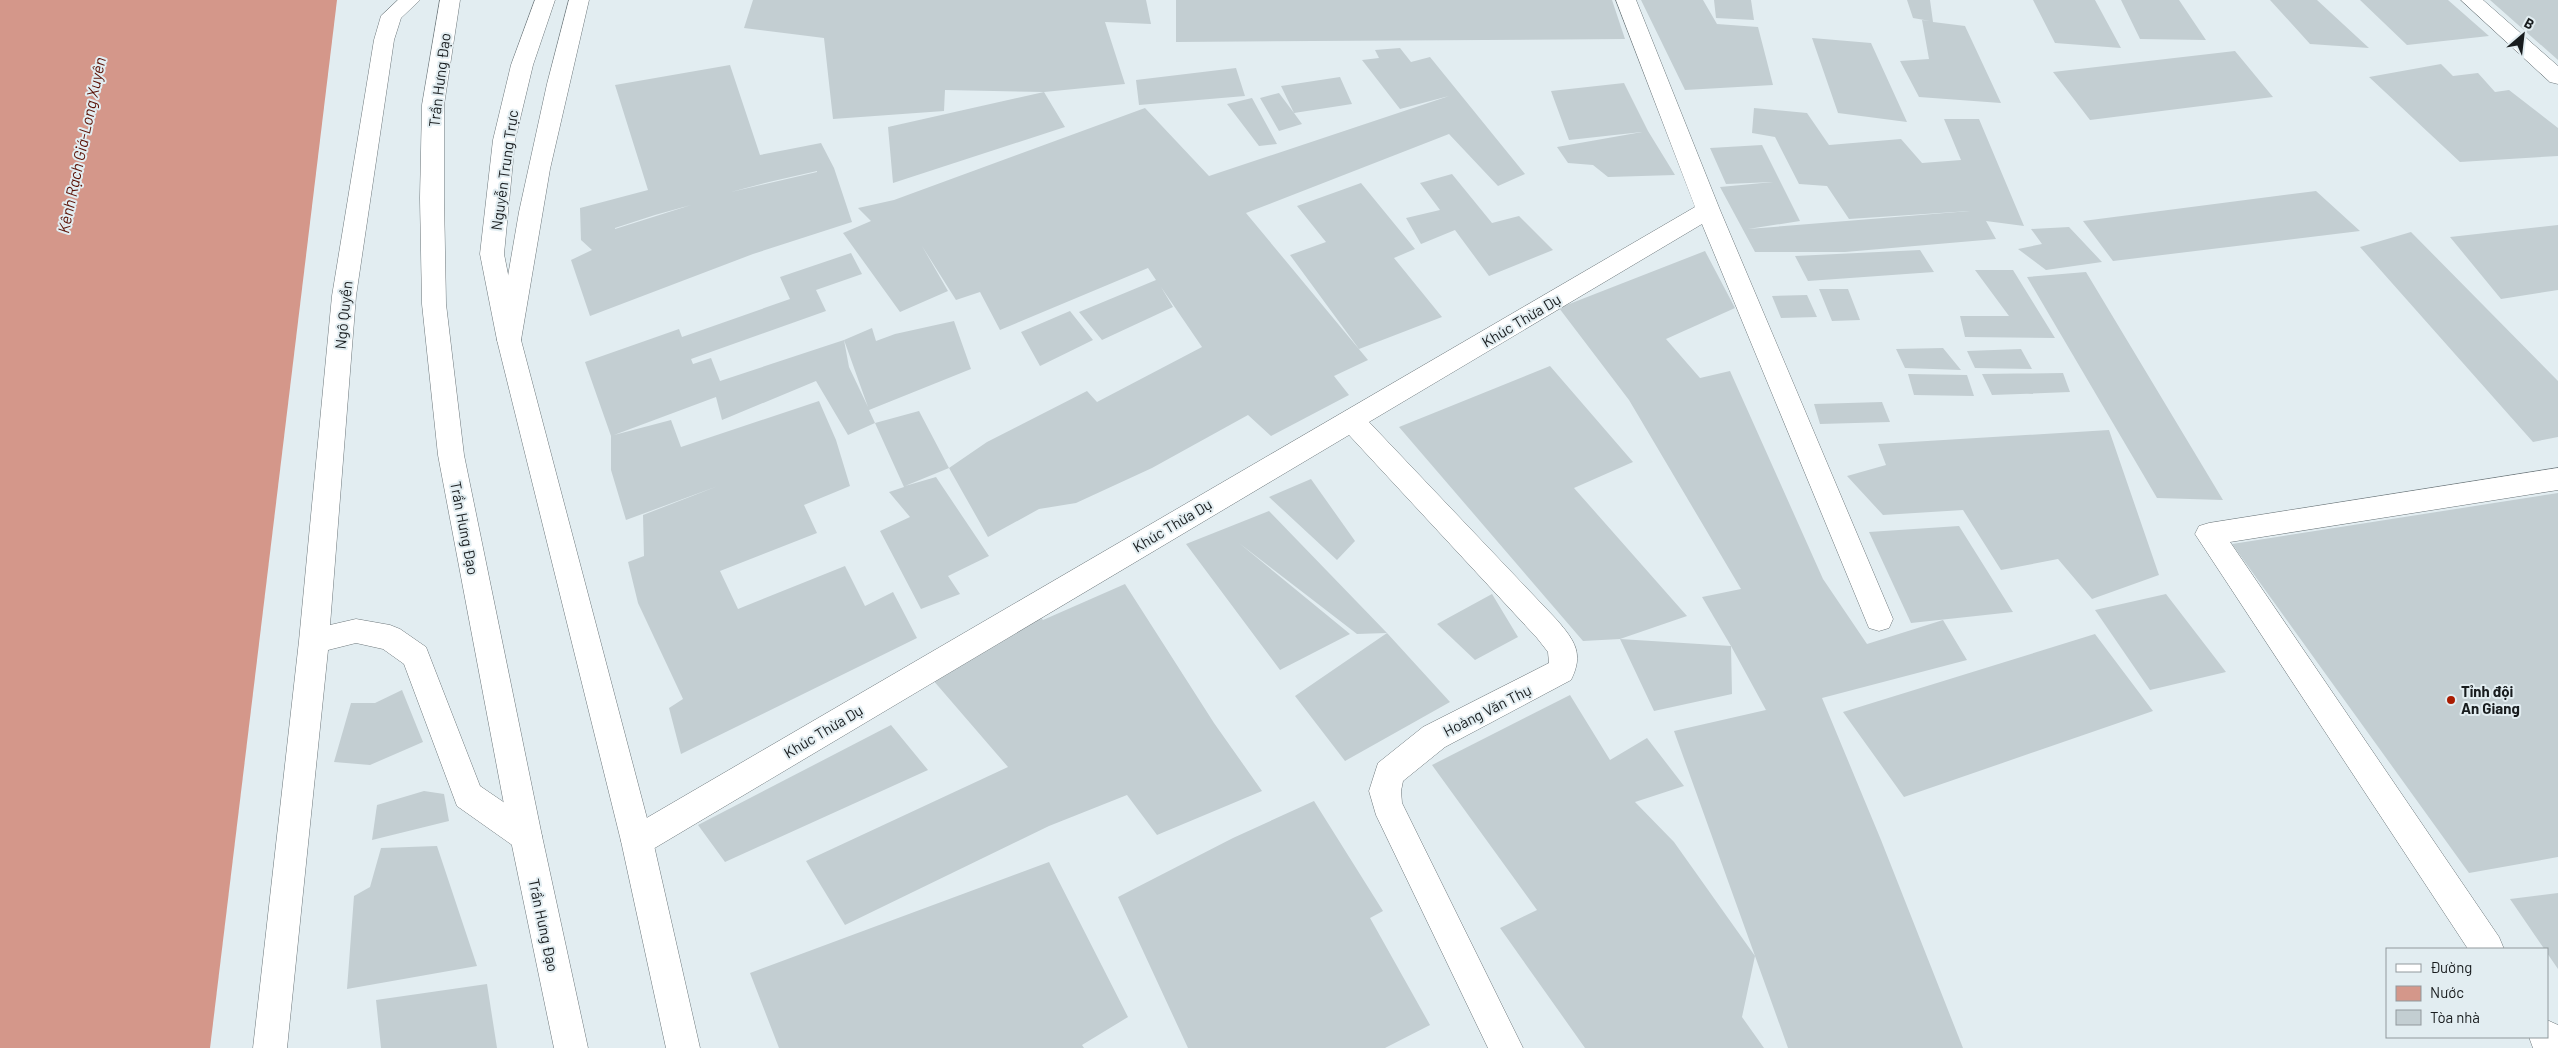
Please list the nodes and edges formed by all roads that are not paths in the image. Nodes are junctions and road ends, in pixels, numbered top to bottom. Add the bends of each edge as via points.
1 (410, 0) edge
2 (450, 0) edge
3 (545, 0) edge
4 (580, 0) edge
5 (1626, 0) edge
6 (2471, 0) edge
7 (2558, 77) edge
8 (1708, 210) junction
9 (508, 340) junction
10 (1351, 420) junction
11 (2558, 479) edge
12 (1879, 619) dead end
13 (314, 641) junction
14 (526, 836) junction
15 (637, 841) junction
16 (2486, 948) edge
17 (270, 1048) edge
18 (571, 1048) edge
19 (683, 1048) edge
20 (1506, 1048) edge

1 - 13 main road, Ngô Quyền via 391,16 384,40 344,296
2 - 14 main road, Trần Hưng Đạo via 433,105 434,304 451,455
3 - 9 main road, Nguyễn Trung Trực via 522,65 504,140 492,254
4 - 9 main road via 561,64
5 - 8 main road
6 - 7 main road
8 - 10 main road, Khúc Thừa Dụ
8 - 12 main road
9 - 15 main road
10 - 15 main road, Khúc Thừa Dụ
10 - 20 main road, Hoàng Văn Thụ via 1547,629 1562,647 1566,661 1561,671 1434,737 1389,773 1385,791 1387,805
11 - 16 main road via 2209,534
13 - 14 main road via 356,631 390,638 416,656 468,796
13 - 17 main road, Ngô Quyền
14 - 18 main road, Trần Hưng Đạo
15 - 19 main road

